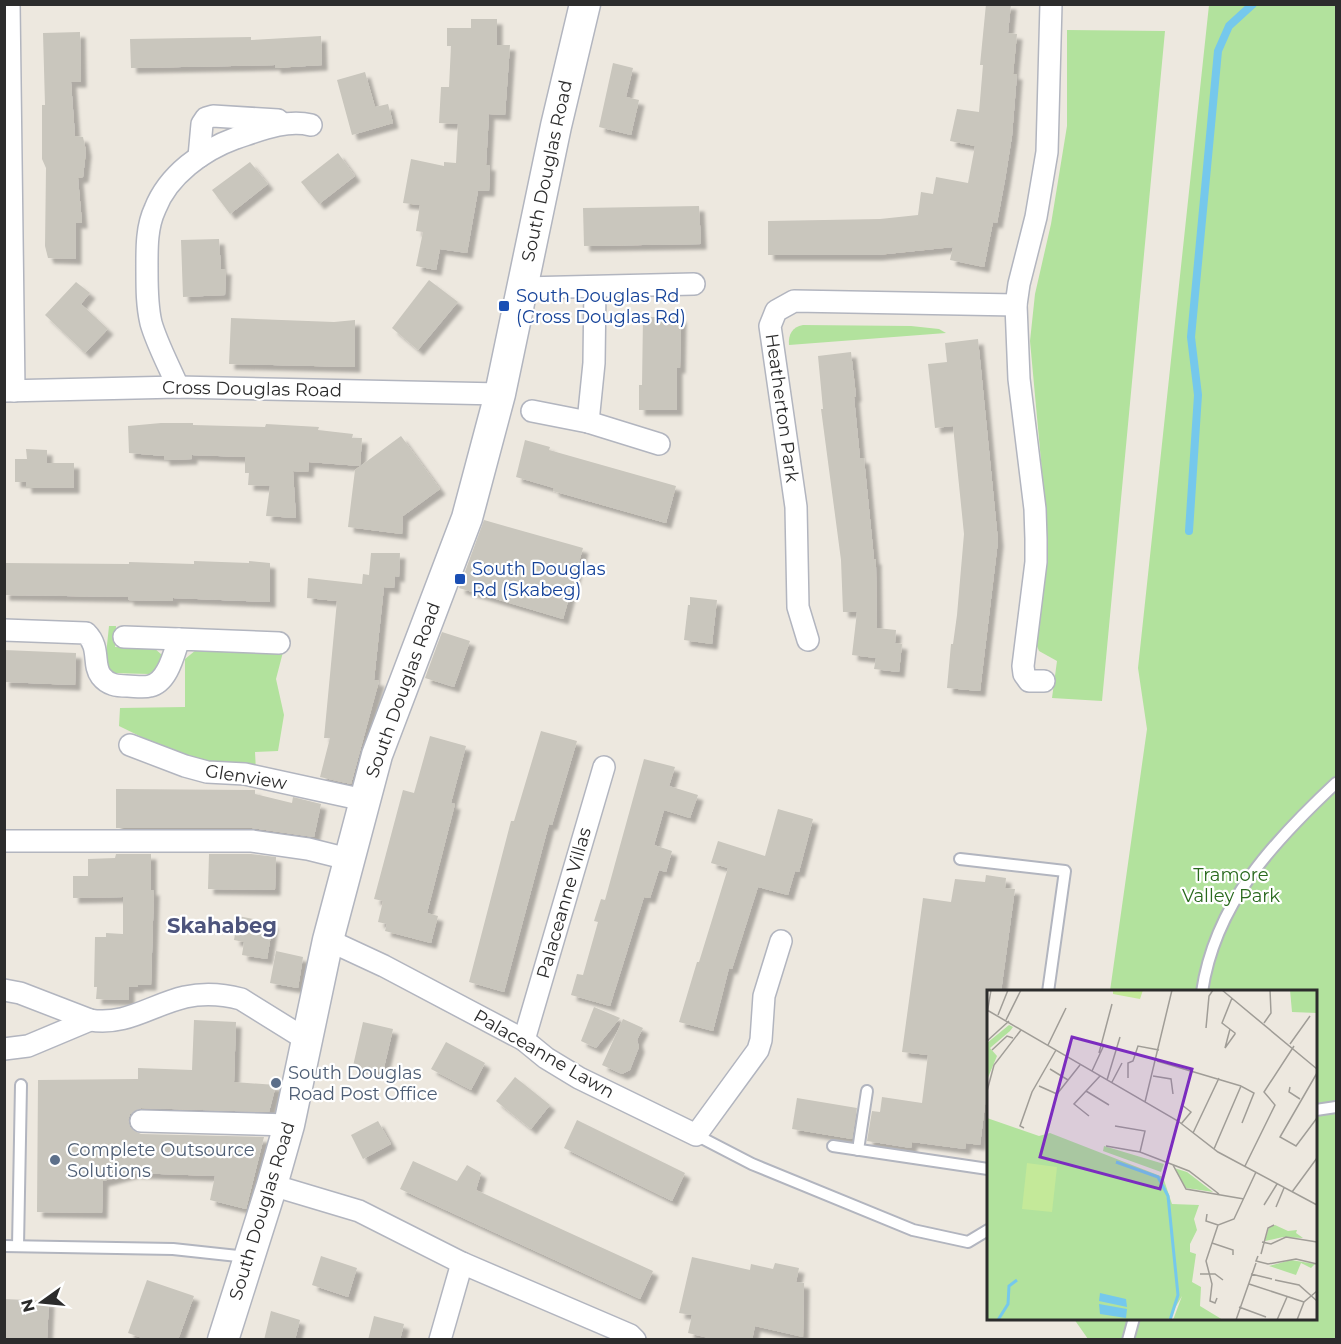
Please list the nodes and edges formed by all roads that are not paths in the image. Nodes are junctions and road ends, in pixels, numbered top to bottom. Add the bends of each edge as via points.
1 (9, 4) edge
2 (585, 4) edge
3 (1051, 15) edge
4 (199, 157) junction
5 (694, 284) dead end
6 (595, 287) junction
7 (523, 288) junction
8 (1016, 305) junction
9 (178, 387) junction
10 (9, 391) edge
11 (500, 394) junction
12 (532, 411) dead end
13 (588, 422) junction
14 (659, 444) dead end
15 (4, 630) edge
16 (124, 637) dead end
17 (179, 639) junction
18 (808, 640) dead end
19 (279, 643) dead end
20 (1044, 681) dead end
21 (130, 745) dead end
22 (604, 767) dead end
23 (1336, 783) edge
24 (364, 800) junction
25 (4, 841) edge
26 (348, 859) junction
27 (960, 859) dead end
28 (328, 940) junction
29 (781, 941) dead end
30 (4, 990) edge
31 (1048, 990) edge
32 (1203, 990) edge
33 (90, 1020) junction
34 (306, 1040) junction
35 (524, 1040) junction
36 (4, 1049) edge
37 (21, 1085) dead end
38 (867, 1091) dead end
39 (1336, 1107) edge
40 (1317, 1110) edge
41 (141, 1121) dead end
42 (289, 1125) junction
43 (696, 1135) junction
44 (833, 1146) dead end
45 (858, 1150) junction
46 (987, 1169) edge
47 (272, 1185) junction
48 (987, 1231) edge
49 (4, 1246) edge
50 (18, 1246) junction
51 (249, 1257) junction
52 (462, 1263) junction
53 (1133, 1320) edge
54 (223, 1340) edge
55 (440, 1340) edge
56 (635, 1340) edge
57 (1128, 1340) edge

1 - 10 street
2 - 7 main road, South Douglas Road
3 - 8 street via 1047,152
4 - 4 street via 234,139 304,123 206,118
4 - 9 street via 162,194 151,219 148,240 148,304
5 - 6 street
6 - 7 street
6 - 13 street
7 - 11 main road, South Douglas Road
8 - 18 street, Heatherton Park via 794,301 776,311 770,326 796,507 798,608
8 - 20 street via 1019,379 1036,538 1023,666 1029,681
9 - 10 street, Cross Douglas Road
9 - 11 street, Cross Douglas Road
11 - 24 main road, South Douglas Road via 467,518 391,713
12 - 13 street
13 - 14 street
15 - 17 street via 86,633 97,653 98,671 106,682 116,686 151,686 159,682
16 - 17 street
17 - 19 street
21 - 24 street, Glenview via 207,772 245,774
22 - 35 street, Palaceanne Villas
23 - 32 lane via 1279,840 1249,877 1220,927
24 - 26 main road, South Douglas Road
25 - 26 street via 252,841
26 - 28 main road, South Douglas Road
27 - 31 lane via 1065,871
28 - 34 main road, South Douglas Road
28 - 35 street, Palaceanne Lawn
29 - 43 street via 764,996 758,1050
30 - 33 street
33 - 34 street via 116,1022 184,998 222,995 241,999
33 - 36 street via 28,1046
34 - 42 main road, South Douglas Road
35 - 43 street, Palaceanne Lawn via 579,1078
37 - 50 lane
38 - 45 lane
39 - 40 lane
41 - 42 street
42 - 47 main road, South Douglas Road
43 - 48 lane via 752,1164 914,1230 968,1242
44 - 45 lane
45 - 46 lane
47 - 51 main road, South Douglas Road
47 - 52 street via 359,1211
49 - 50 lane
50 - 51 lane via 172,1250
51 - 54 main road, South Douglas Road
52 - 55 street
52 - 56 street
53 - 57 lane

